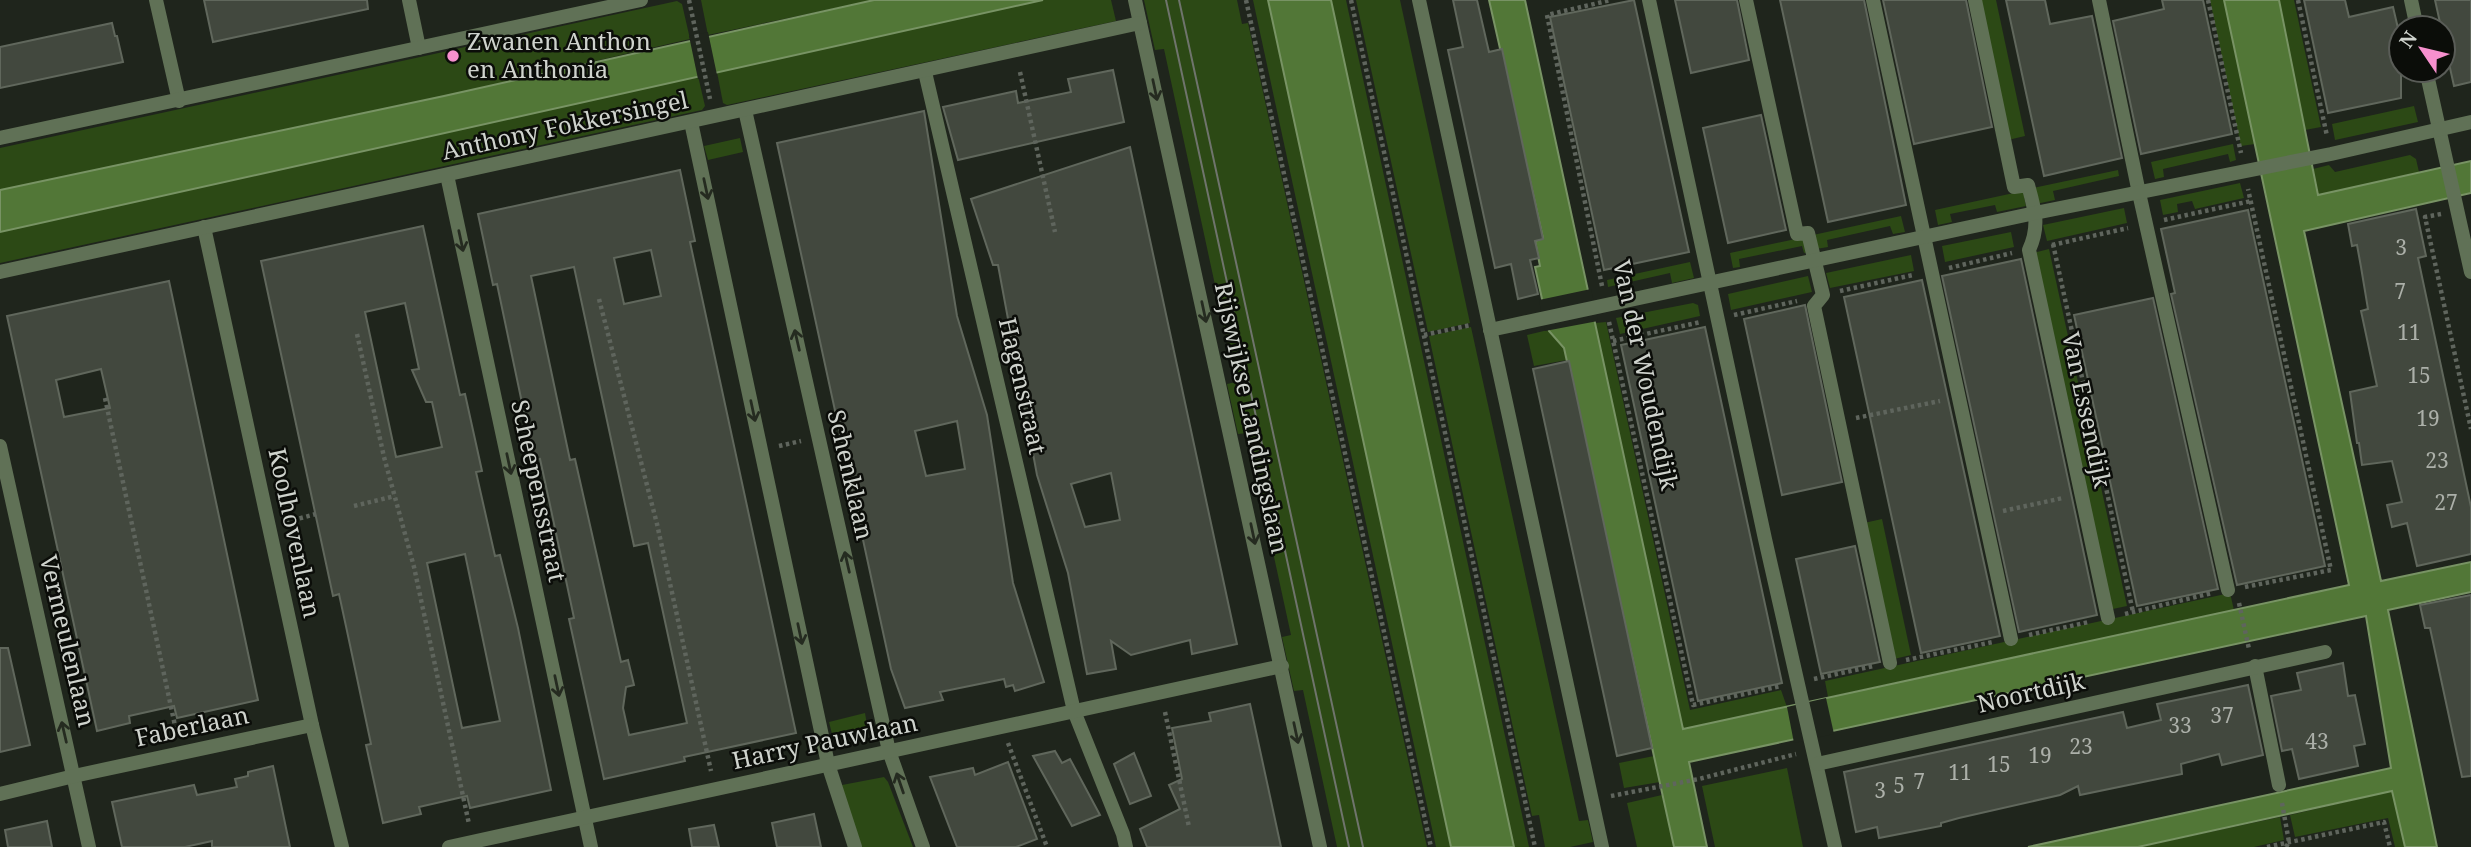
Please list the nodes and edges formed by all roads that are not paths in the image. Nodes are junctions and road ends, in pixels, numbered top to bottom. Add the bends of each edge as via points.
1 (156, 0) edge
2 (409, 0) edge
3 (641, 0) edge
4 (1135, 0) edge
5 (1419, 0) edge
6 (1649, 0) edge
7 (1746, 0) edge
8 (1873, 0) edge
9 (1975, 0) edge
10 (2099, 0) edge
11 (1140, 23) junction
12 (419, 48) junction
13 (925, 72) junction
14 (2429, 84) edge
15 (179, 101) junction
16 (745, 110) junction
17 (691, 122) junction
18 (2471, 122) edge
19 (2439, 130) junction
20 (0, 138) edge
21 (447, 174) junction
22 (2139, 193) junction
23 (2035, 213) junction
24 (204, 227) junction
25 (1925, 237) junction
26 (1815, 261) junction
27 (0, 272) edge
28 (2471, 272) edge
29 (1710, 284) junction
30 (1489, 326) junction
31 (0, 446) edge
32 (2233, 594) road end
33 (2108, 618) dead end
34 (2011, 639) dead end
35 (2325, 652) dead end
36 (2252, 660) junction
37 (1890, 663) dead end
38 (1282, 666) junction
39 (1074, 711) junction
40 (312, 725) junction
41 (889, 751) junction
42 (1815, 752) junction
43 (828, 764) junction
44 (74, 776) junction
45 (2279, 785) dead end
46 (0, 794) edge
47 (586, 818) junction
48 (89, 847) edge
49 (342, 847) edge
50 (449, 847) edge
51 (591, 847) edge
52 (855, 847) edge
53 (923, 847) edge
54 (1126, 847) edge
55 (1320, 847) edge
56 (1602, 847) edge
57 (1835, 847) edge

1 - 15 street
2 - 12 street
3 - 12 street
4 - 11 street, Rijswijkse Landingslaan
5 - 30 street
6 - 29 street
7 - 26 street via 1797,234 1808,233
8 - 25 street
9 - 23 street via 2014,187 2028,185
10 - 22 street
11 - 13 street, Anthony Fokkersingel
11 -> 38 street, Rijswijkse Landingslaan
12 - 15 street
13 - 16 street, Anthony Fokkersingel
13 - 39 street, Hagenstraat
14 - 19 street
15 - 20 street
16 - 17 street, Anthony Fokkersingel
41 -> 16 street, Schenklaan
17 - 21 street, Anthony Fokkersingel
17 -> 43 street
18 - 19 street
19 - 22 street
19 - 28 street
21 - 24 street, Anthony Fokkersingel
21 -> 47 street, Scheepensstraat
22 - 23 street
22 - 32 street
23 - 25 street
23 - 33 street, Van Essendijk via 2036,235 2029,250
24 - 27 street, Anthony Fokkersingel
24 - 40 street, Koolhovenlaan
25 - 26 street
25 - 34 street
26 - 29 street
26 - 37 street via 1823,295 1814,306
29 - 30 street via 1524,323
29 - 42 street
30 - 56 street
44 -> 31 street, Vermeulenlaan
35 - 36 street, Noortdijk
36 - 42 street, Noortdijk
36 - 45 street
38 - 39 street, Harry Pauwlaan
38 -> 55 street, Rijswijkse Landingslaan
39 - 41 street, Harry Pauwlaan
39 - 54 street
40 - 44 street, Faberlaan
40 - 49 street, Koolhovenlaan
41 - 43 street, Harry Pauwlaan
53 -> 41 street, Schenklaan
42 - 57 street
43 - 47 street, Harry Pauwlaan
43 - 52 street
44 - 46 street, Faberlaan
44 - 48 street, Vermeulenlaan
47 - 50 street, Harry Pauwlaan
47 - 51 street

